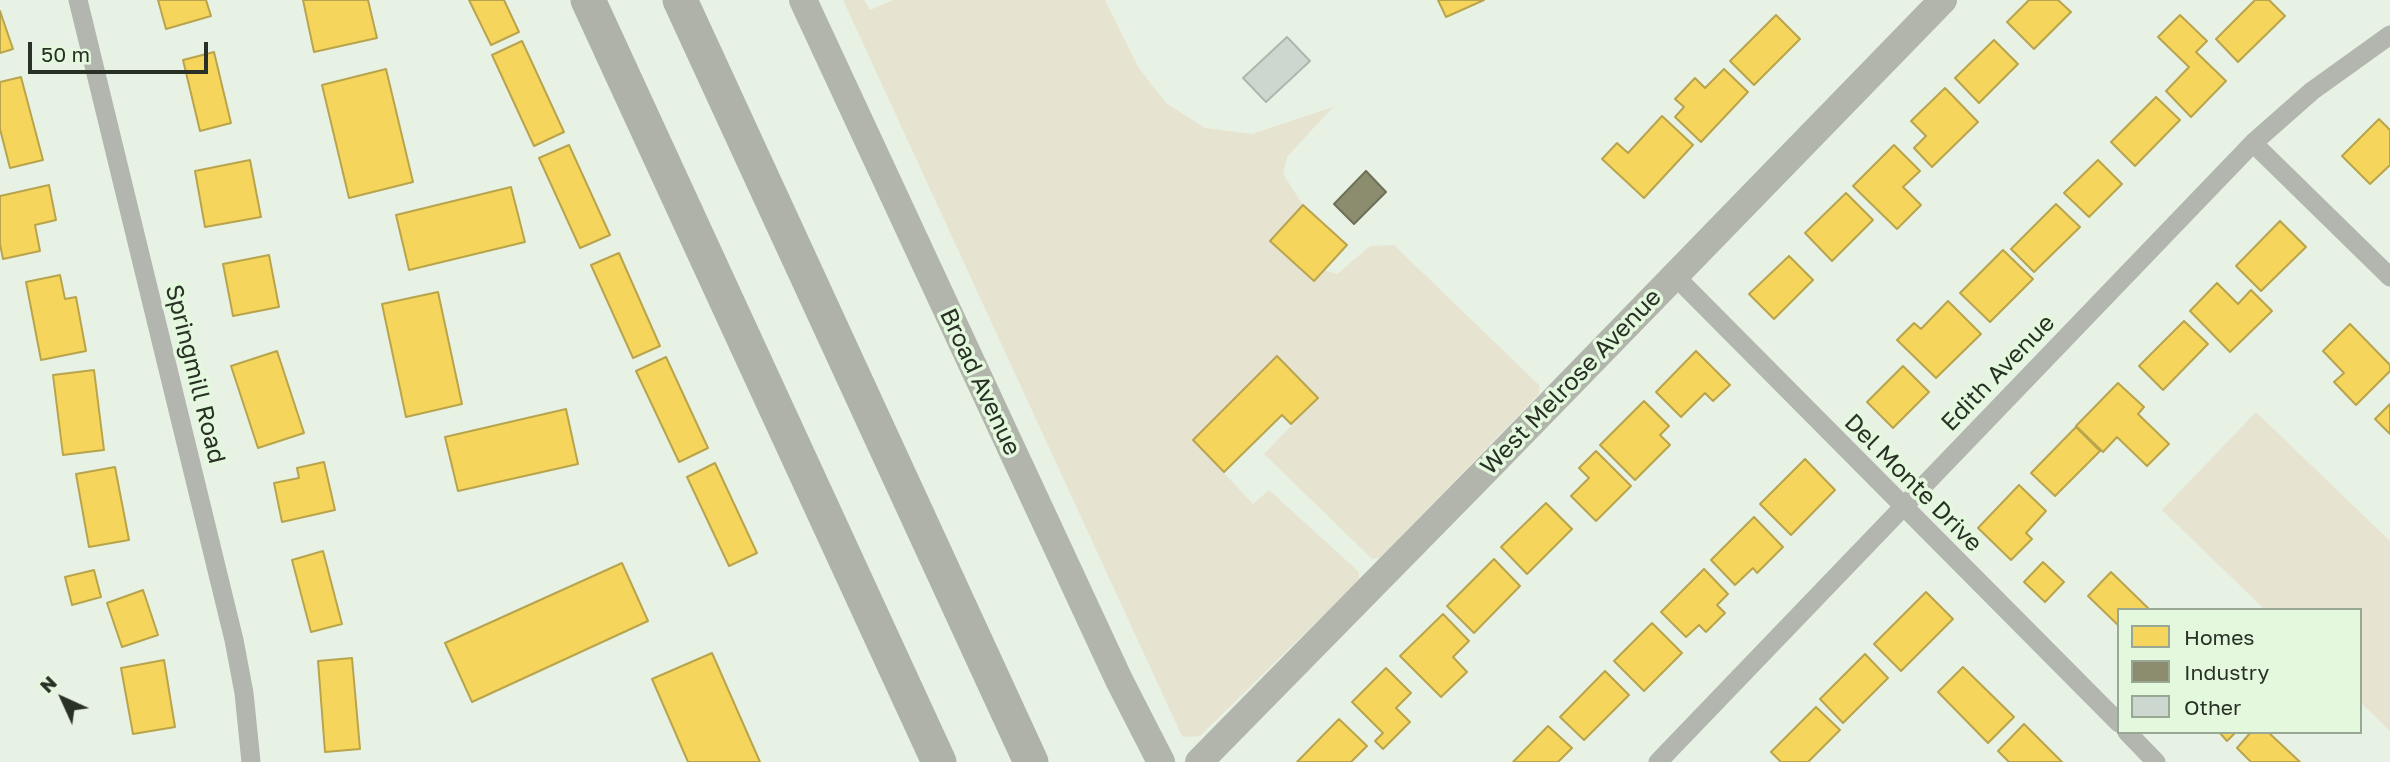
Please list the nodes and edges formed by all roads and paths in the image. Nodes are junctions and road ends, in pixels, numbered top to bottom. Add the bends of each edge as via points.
1 (78, 0) edge
2 (587, 0) edge
3 (680, 0) edge
4 (803, 0) edge
5 (1943, 0) edge
6 (2390, 35) edge
7 (2253, 142) junction
8 (1674, 275) junction
9 (2390, 277) edge
10 (1903, 508) junction
11 (2117, 721) edge
12 (2129, 734) edge
13 (251, 762) edge
14 (939, 762) edge
15 (1031, 762) edge
16 (1161, 762) edge
17 (1199, 762) edge
18 (1658, 762) edge
19 (2157, 762) edge

1 - 13 street, Springmill Road via 234,640
2 - 14 highway
3 - 15 highway
4 - 16 street, Broad Avenue
5 - 8 street, West Melrose Avenue
6 - 7 street, Edith Avenue via 2312,91
7 - 9 street
7 - 10 street, Edith Avenue
8 - 10 street, Del Monte Drive
8 - 17 street, West Melrose Avenue
10 - 11 street, Del Monte Drive
10 - 18 street, Edith Avenue
12 - 19 street

